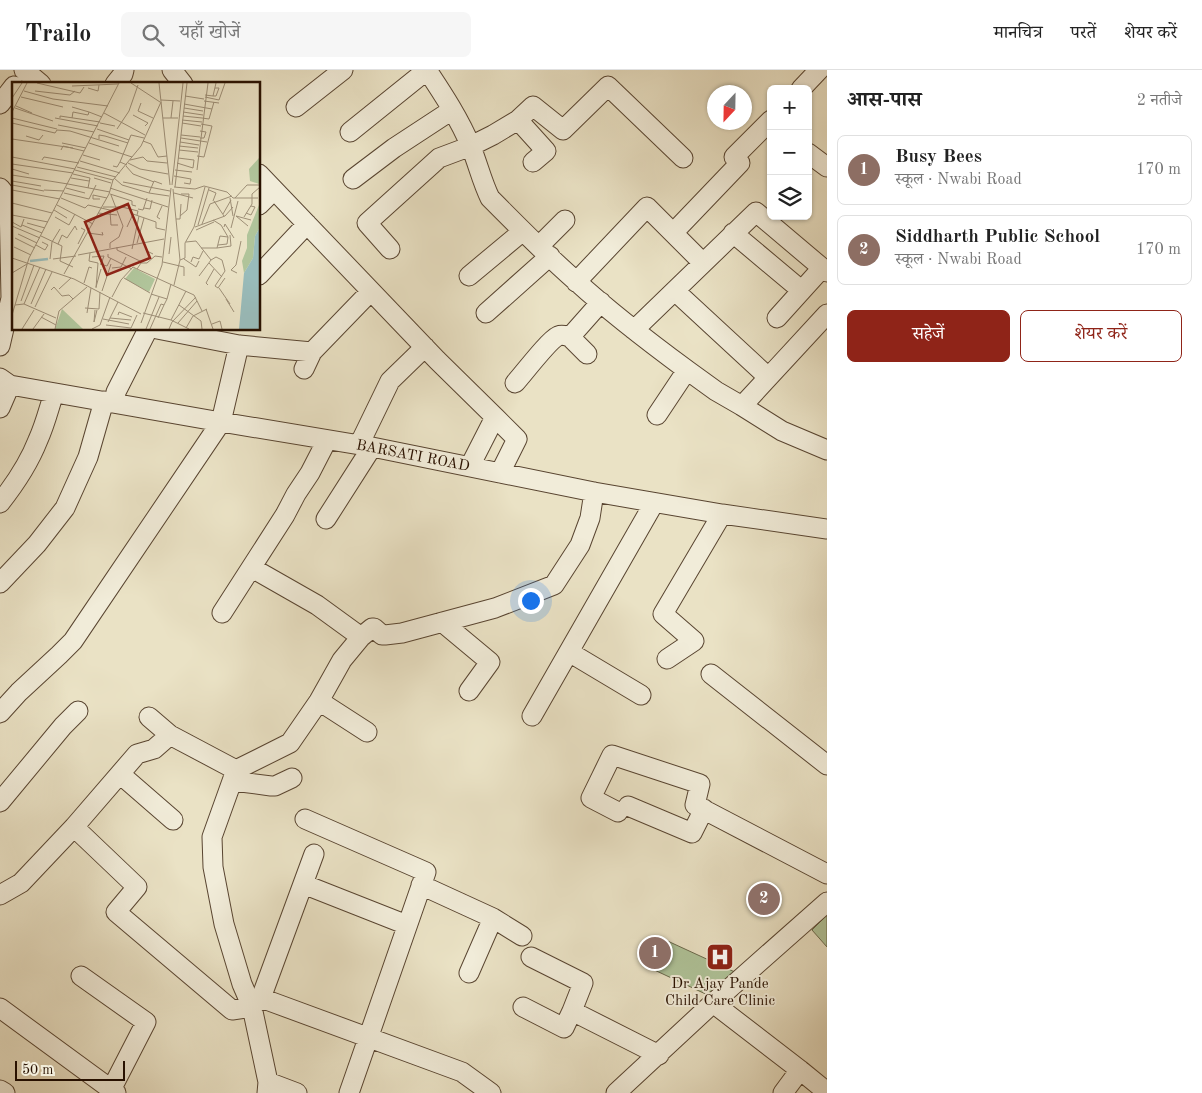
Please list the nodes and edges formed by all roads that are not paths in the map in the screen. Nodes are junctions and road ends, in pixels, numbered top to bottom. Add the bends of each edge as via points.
1 (124, 70) edge
2 (172, 70) edge
3 (343, 70) edge
4 (819, 70) edge
5 (430, 71) edge
6 (20, 78) edge
7 (34, 82) edge
8 (117, 82) edge
9 (181, 82) edge
10 (805, 85) edge
11 (12, 88) edge
12 (0, 104) edge
13 (296, 108) dead end
14 (452, 110) junction
15 (518, 120) junction
16 (767, 124) edge
17 (350, 132) dead end
18 (471, 146) junction
19 (812, 156) edge
20 (684, 158) dead end
21 (533, 162) dead end
22 (827, 167) edge
23 (260, 175) edge
24 (353, 179) dead end
25 (0, 188) edge
26 (274, 190) junction
27 (260, 204) edge
28 (566, 220) dead end
29 (307, 224) junction
30 (523, 231) junction
31 (673, 233) junction
32 (733, 233) junction
33 (390, 249) dead end
34 (544, 251) junction
35 (12, 262) edge
36 (703, 263) junction
37 (824, 270) edge
38 (260, 274) edge
39 (469, 276) dead end
40 (576, 282) junction
41 (801, 290) junction
42 (370, 291) junction
43 (675, 291) junction
44 (601, 302) junction
45 (486, 313) dead end
46 (827, 314) edge
47 (777, 318) dead end
48 (147, 330) edge
49 (170, 330) edge
50 (634, 330) junction
51 (208, 333) edge
52 (570, 337) junction
53 (238, 345) junction
54 (0, 346) edge
55 (425, 347) junction
56 (587, 354) dead end
57 (687, 370) junction
58 (768, 377) junction
59 (5, 381) edge
60 (515, 383) dead end
61 (54, 392) junction
62 (110, 402) junction
63 (742, 406) junction
64 (0, 407) edge
65 (657, 415) dead end
66 (495, 417) junction
67 (221, 422) junction
68 (328, 440) junction
69 (365, 446) junction
70 (827, 450) edge
71 (470, 466) junction
72 (500, 473) junction
73 (594, 492) junction
74 (0, 503) edge
75 (654, 503) junction
76 (722, 514) junction
77 (326, 519) dead end
78 (827, 529) edge
79 (252, 568) junction
80 (0, 583) edge
81 (222, 613) dead end
82 (442, 622) junction
83 (361, 637) junction
84 (569, 652) junction
85 (667, 659) dead end
86 (711, 674) dead end
87 (469, 691) dead end
88 (640, 695) dead end
89 (319, 701) junction
90 (78, 711) dead end
91 (0, 713) edge
92 (532, 716) dead end
93 (149, 717) dead end
94 (367, 732) dead end
95 (170, 735) junction
96 (827, 765) edge
97 (120, 774) junction
98 (234, 776) junction
99 (292, 778) dead end
100 (0, 802) edge
101 (704, 810) junction
102 (305, 819) dead end
103 (173, 820) dead end
104 (74, 828) junction
105 (314, 854) dead end
106 (827, 874) edge
107 (303, 884) junction
108 (421, 886) junction
109 (0, 896) edge
110 (827, 902) edge
111 (493, 918) junction
112 (407, 926) junction
113 (522, 936) dead end
114 (531, 957) dead end
115 (469, 973) dead end
116 (81, 976) dead end
117 (257, 1002) junction
118 (713, 1003) junction
119 (523, 1007) dead end
120 (0, 1008) edge
121 (572, 1011) junction
122 (368, 1037) junction
123 (658, 1055) junction
124 (800, 1070) junction
125 (268, 1088) edge
126 (0, 1090) edge
127 (113, 1092) edge
128 (827, 1092) edge
129 (5, 1093) edge
130 (297, 1093) edge
131 (349, 1093) edge
132 (491, 1093) edge
133 (616, 1093) edge
134 (783, 1093) edge

1 - 8 street
2 - 9 street
3 - 13 street
4 - 10 street
5 - 14 street
5 - 17 street
6 - 7 street
11 - 12 street
14 - 18 street
14 - 24 street
15 - 18 street
15 - 20 street via 533,106 563,130 608,86
15 - 21 street via 546,150
16 - 31 street via 734,157 740,164
18 - 30 street via 490,198
18 - 33 street via 439,158 366,223
19 - 22 street
23 - 26 street
25 - 35 street via 9,199
26 - 27 street
26 - 29 street
28 - 34 street
29 - 38 street
29 - 42 street
30 - 34 street
30 - 39 street
31 - 36 street
31 - 40 street via 647,207
32 - 36 street
32 - 37 street via 756,212
32 - 41 street
34 - 40 street
34 - 45 street
35 - 54 street via 11,298
36 - 43 street
37 - 41 street
40 - 44 street
41 - 47 street
42 - 53 street via 308,360
42 - 55 street
43 - 50 street
43 - 58 street
44 - 50 street
44 - 52 street
46 - 58 street
48 - 62 street
49 - 51 street
50 - 57 street
51 - 53 street
52 - 56 street
52 - 60 street via 556,337
53 - 67 street
55 - 66 street
55 - 69 street via 390,381
57 - 63 street
57 - 65 street
58 - 63 street
59 - 61 street, BARSATI ROAD
59 - 64 street
61 - 62 street, BARSATI ROAD
61 - 74 street via 27,464
62 - 67 street, BARSATI ROAD
62 - 80 street via 65,508
63 - 70 street via 782,431
66 - 71 street
66 - 72 street via 516,439
67 - 68 street, BARSATI ROAD
67 - 91 street via 73,640
68 - 69 street, BARSATI ROAD
68 - 79 street
69 - 71 street, BARSATI ROAD
69 - 77 street
71 - 72 street, BARSATI ROAD
72 - 73 street, BARSATI ROAD
73 - 75 street, BARSATI ROAD
73 - 82 street via 590,518 580,544 554,585 495,608
75 - 76 street, BARSATI ROAD
75 - 84 street
76 - 78 street, BARSATI ROAD
76 - 85 street via 663,614 694,641
79 - 81 street
79 - 83 street via 317,605
82 - 83 street via 385,636 372,628
82 - 87 street via 490,662
83 - 89 street via 342,660
84 - 88 street
84 - 92 street
86 - 96 street
89 - 94 street
89 - 98 street via 290,743
90 - 100 street
93 - 95 street
95 - 97 street via 154,749 137,754
95 - 98 street
97 - 103 street
97 - 104 street
98 - 99 street via 271,786
98 - 117 street via 212,837 213,867 224,924 242,984
101 - 101 street via 695,805 700,784 612,755 591,798 692,834
101 - 106 street
102 - 108 street via 426,872
104 - 109 street via 21,883
104 - 117 street via 137,887 116,912 232,1010
105 - 107 street
107 - 112 street
107 - 117 street
108 - 111 street
108 - 112 street
110 - 118 street
111 - 113 street
111 - 115 street
112 - 122 street
114 - 121 street via 583,983
116 - 127 street via 146,1022
117 - 122 street
117 - 125 street
118 - 123 street
118 - 124 street
119 - 121 street via 564,1028
120 - 127 street
121 - 123 street
122 - 131 street
122 - 132 street via 462,1072
123 - 133 street
124 - 128 street
124 - 134 street
125 - 130 street
126 - 129 street

